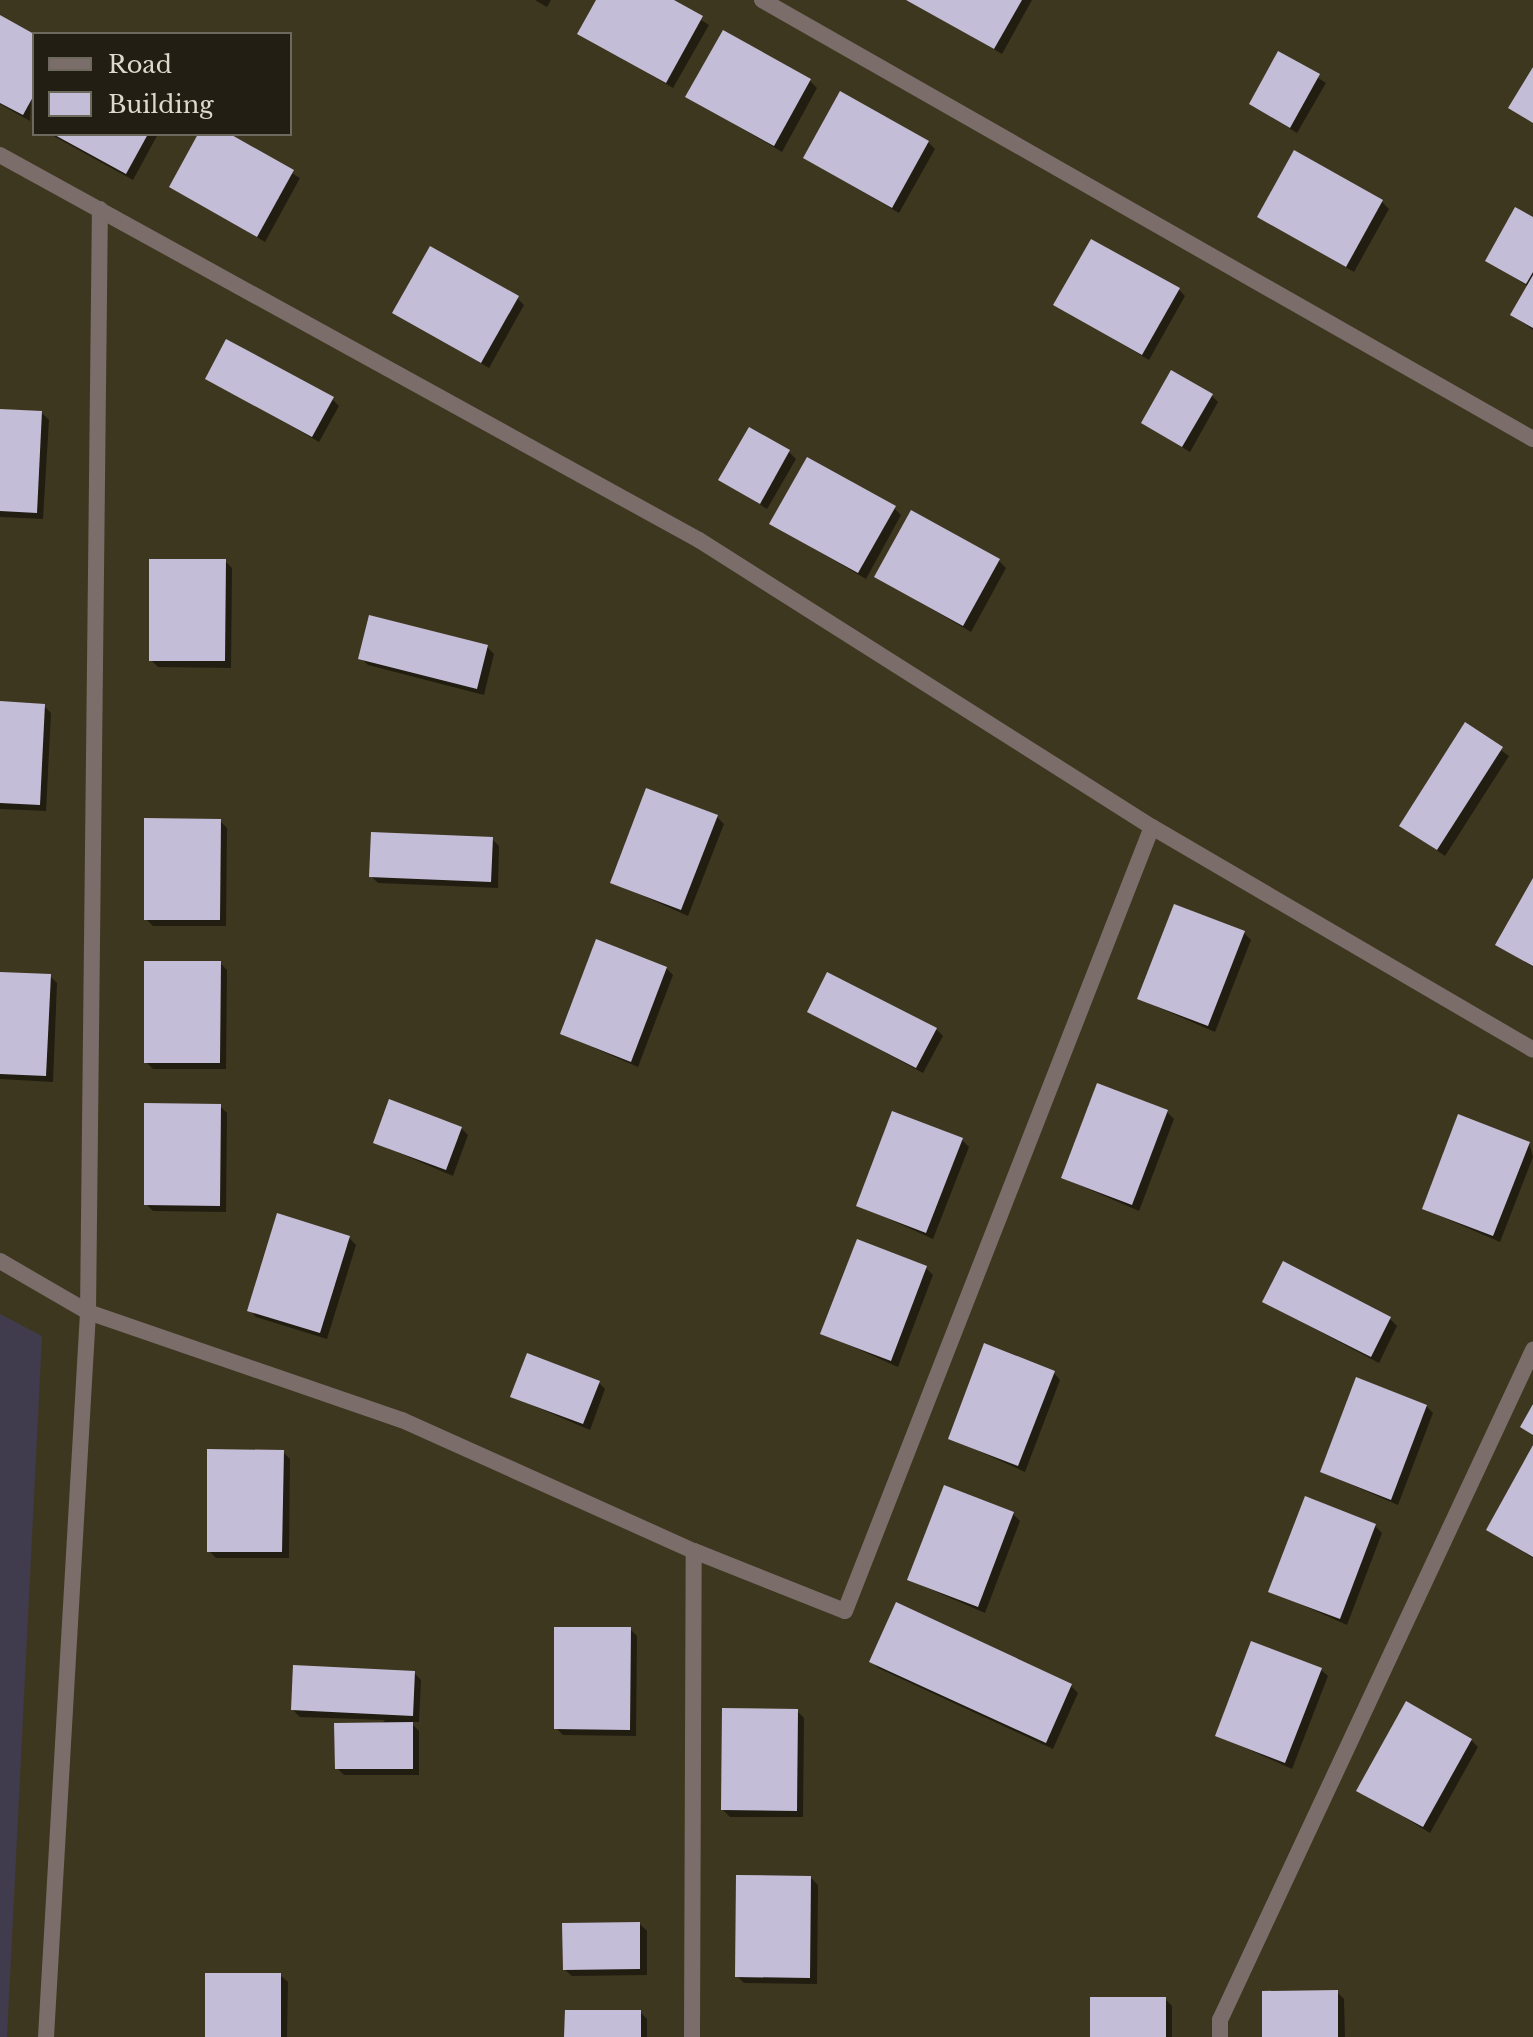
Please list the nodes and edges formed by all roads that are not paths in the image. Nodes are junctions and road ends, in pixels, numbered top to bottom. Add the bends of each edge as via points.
1 (762, 0) edge
2 (0, 155) edge
3 (100, 209) junction
4 (1533, 439) edge
5 (1152, 827) junction
6 (1533, 1050) edge
7 (0, 1261) edge
8 (88, 1312) junction
9 (1533, 1350) edge
10 (694, 1551) junction
11 (46, 2037) edge
12 (692, 2037) edge
13 (1220, 2037) edge

1 - 4 street
2 - 3 street
3 - 5 street via 699,540
3 - 8 street
5 - 6 street
5 - 10 street via 845,1611
7 - 8 street
8 - 10 street via 402,1420
8 - 11 street
9 - 13 street via 1220,2020
10 - 12 street

